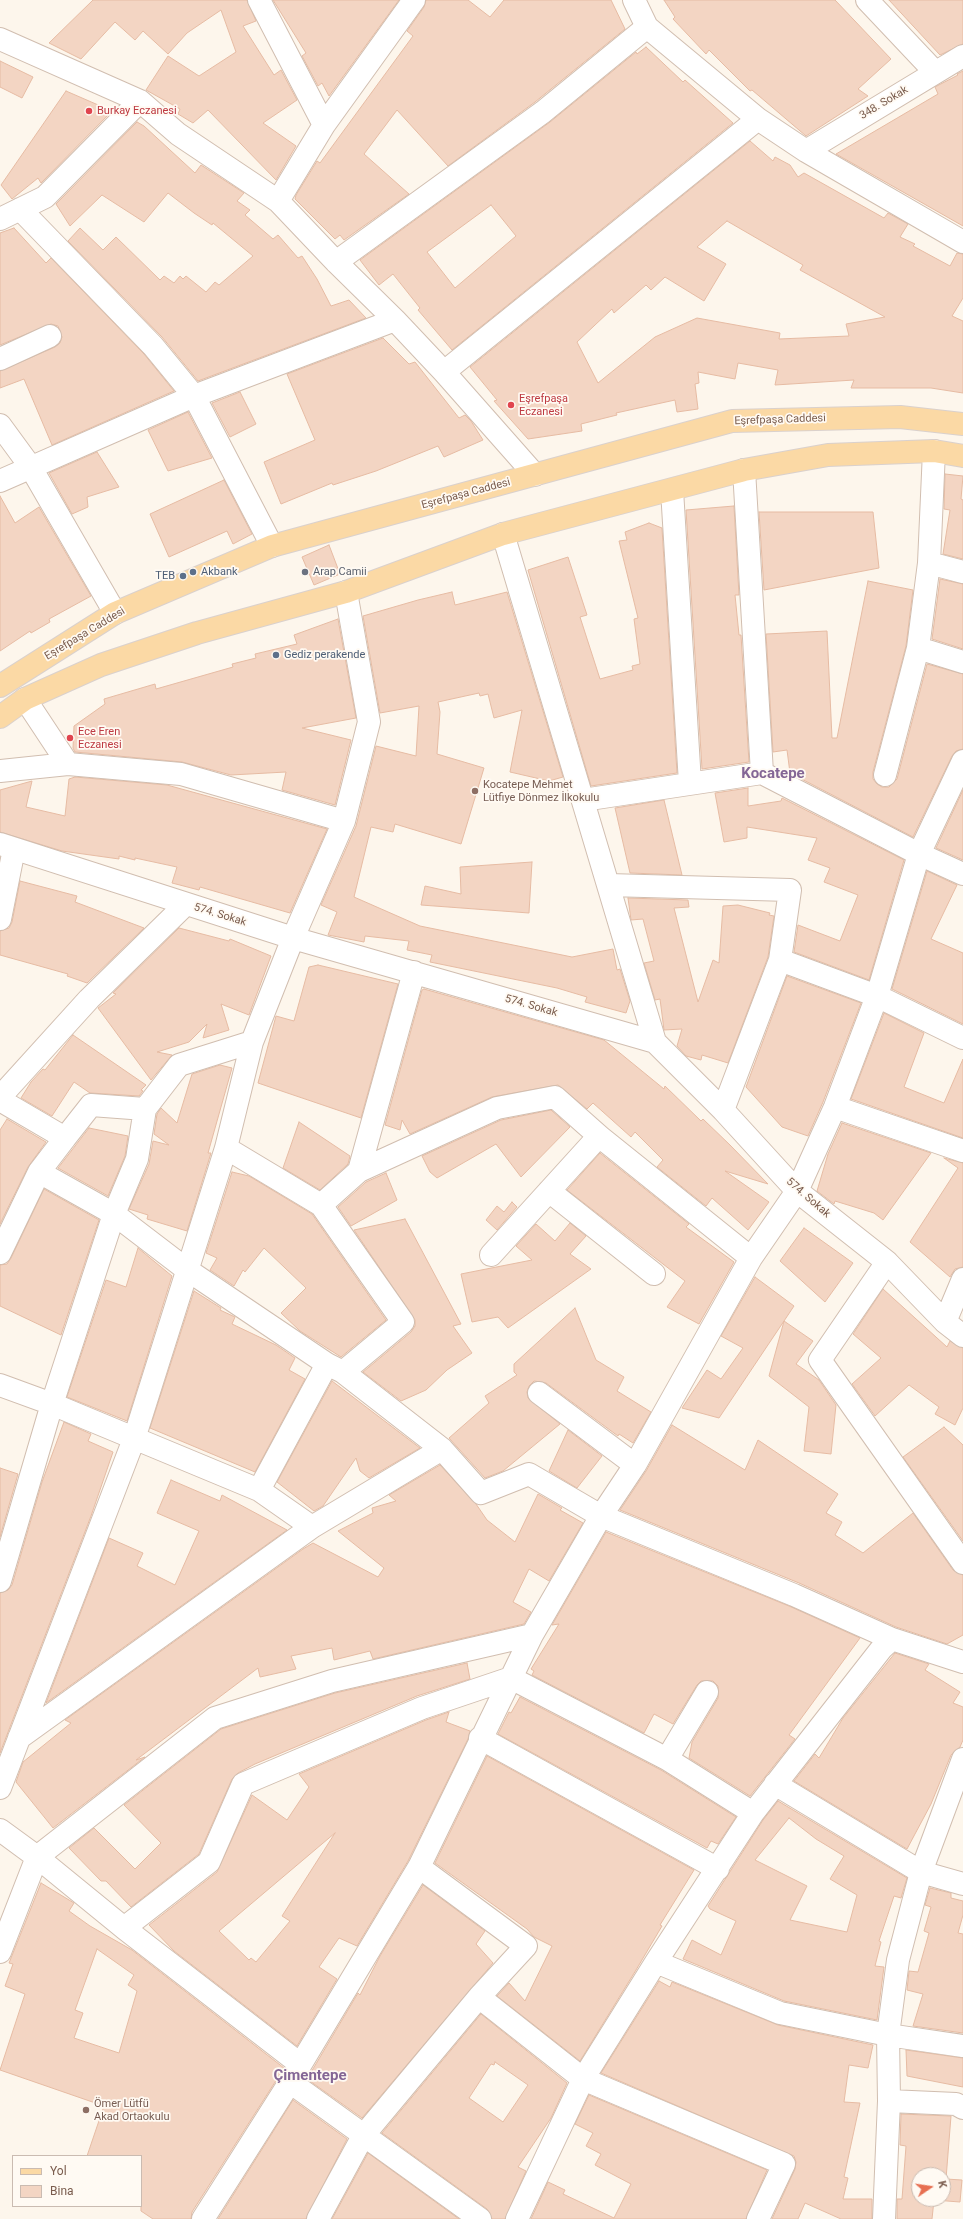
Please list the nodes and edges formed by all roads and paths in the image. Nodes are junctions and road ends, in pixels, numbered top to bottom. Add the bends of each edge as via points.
1 (259, 0) edge
2 (414, 0) edge
3 (634, 0) edge
4 (867, 0) edge
5 (647, 26) junction
6 (0, 39) edge
7 (963, 56) edge
8 (934, 72) junction
9 (140, 101) junction
10 (758, 119) junction
11 (324, 125) junction
12 (806, 151) junction
13 (278, 201) junction
14 (20, 209) junction
15 (0, 219) edge
16 (963, 242) edge
17 (336, 262) junction
18 (395, 320) junction
19 (50, 336) dead end
20 (0, 359) edge
21 (444, 372) junction
22 (194, 396) junction
23 (963, 424) edge
24 (0, 426) edge
25 (934, 451) junction
26 (963, 456) edge
27 (30, 466) junction
28 (744, 470) junction
29 (535, 475) junction
30 (0, 481) edge
31 (672, 490) junction
32 (503, 534) junction
33 (272, 546) junction
34 (928, 563) junction
35 (963, 572) edge
36 (346, 592) junction
37 (115, 613) junction
38 (918, 648) junction
39 (963, 662) edge
40 (0, 685) edge
41 (26, 699) junction
42 (0, 717) edge
43 (68, 764) junction
44 (962, 768) edge
45 (0, 770) edge
46 (762, 773) junction
47 (885, 775) dead end
48 (690, 783) junction
49 (583, 800) junction
50 (344, 821) junction
51 (7, 847) edge
52 (919, 854) junction
53 (963, 874) edge
54 (608, 885) junction
55 (186, 904) junction
56 (0, 919) edge
57 (292, 938) junction
58 (780, 960) junction
59 (414, 972) junction
60 (877, 996) junction
61 (963, 1038) edge
62 (252, 1042) junction
63 (655, 1042) junction
64 (0, 1097) edge
65 (0, 1100) edge
66 (145, 1108) junction
67 (835, 1108) junction
68 (723, 1110) junction
69 (600, 1136) junction
70 (65, 1138) junction
71 (226, 1148) junction
72 (963, 1151) edge
73 (359, 1171) junction
74 (39, 1172) junction
75 (549, 1191) junction
76 (797, 1191) junction
77 (321, 1205) junction
78 (114, 1214) junction
79 (0, 1253) edge
80 (491, 1255) dead end
81 (751, 1258) junction
82 (887, 1262) junction
83 (186, 1269) junction
84 (654, 1274) dead end
85 (963, 1279) edge
86 (945, 1322) junction
87 (963, 1336) edge
88 (335, 1368) junction
89 (0, 1385) edge
90 (539, 1393) dead end
91 (52, 1404) junction
92 (134, 1439) junction
93 (442, 1449) junction
94 (635, 1465) junction
95 (259, 1490) junction
96 (601, 1516) junction
97 (312, 1527) junction
98 (963, 1563) edge
99 (0, 1581) edge
100 (532, 1635) junction
101 (892, 1639) junction
102 (963, 1662) edge
103 (510, 1678) junction
104 (707, 1692) dead end
105 (19, 1738) junction
106 (480, 1738) junction
107 (667, 1759) junction
108 (963, 1759) edge
109 (776, 1784) junction
110 (0, 1788) edge
111 (752, 1813) junction
112 (0, 1830) edge
113 (38, 1858) junction
114 (419, 1867) junction
115 (718, 1870) junction
116 (921, 1872) junction
117 (963, 1884) edge
118 (124, 1928) junction
119 (0, 1952) edge
120 (656, 1962) junction
121 (480, 1997) junction
122 (888, 2035) junction
123 (963, 2046) edge
124 (295, 2073) junction
125 (583, 2079) junction
126 (889, 2101) junction
127 (963, 2108) edge
128 (363, 2136) junction
129 (203, 2219) edge
130 (318, 2219) edge
131 (480, 2219) edge
132 (517, 2219) edge
133 (758, 2219) edge
134 (884, 2219) edge

1 - 11 street
2 - 11 street
3 - 5 street
4 - 8 street
5 - 10 street
5 - 17 street via 543,112
6 - 9 street
7 - 8 street, 348. Sokak
8 - 12 street, 348. Sokak
9 - 13 street via 178,134
9 - 14 street via 45,197
10 - 12 street
10 - 21 street
11 - 13 street
12 - 16 street
13 - 17 street
14 - 15 street
14 - 22 street via 153,346
17 - 18 street
18 - 21 street
18 - 22 street
19 - 20 street
21 - 29 street
22 - 27 street
22 - 33 street
23 - 29 main road, Eşrefpaşa Caddesi via 900,417 732,421
24 - 27 street
25 - 26 main road
25 - 28 main road via 828,455
25 - 34 street
27 - 30 street
27 - 37 street
28 - 31 main road
28 - 46 street
29 - 33 main road, Eşrefpaşa Caddesi
31 - 32 main road
31 - 48 street
32 - 36 main road
32 - 49 street
33 - 37 main road, Eşrefpaşa Caddesi
34 - 35 street
34 - 38 street
36 - 41 main road via 197,633 101,665
36 - 50 street via 369,722
37 - 40 main road, Eşrefpaşa Caddesi
38 - 39 street
38 - 47 street
41 - 42 main road
41 - 43 street
43 - 45 street
43 - 50 street via 181,774
44 - 52 street
46 - 48 street
46 - 52 street
48 - 49 street
49 - 54 street
50 - 57 street
51 - 55 street, 574. Sokak
51 - 56 street
52 - 53 street
52 - 60 street
54 - 58 street via 790,890
54 - 63 street
55 - 57 street, 574. Sokak
55 - 64 street via 89,999
57 - 59 street, 574. Sokak
57 - 62 street
58 - 60 street
58 - 68 street
59 - 63 street, 574. Sokak
59 - 73 street
60 - 61 street
60 - 67 street
62 - 66 street via 179,1065
62 - 71 street
63 - 68 street, 574. Sokak
65 - 70 street
66 - 70 street via 92,1105
66 - 78 street via 137,1159
67 - 72 street
67 - 76 street
68 - 76 street, 574. Sokak
69 - 73 street via 555,1097 497,1108
69 - 75 street
69 - 81 street
70 - 74 street
71 - 77 street
71 - 83 street
73 - 77 street
74 - 78 street
74 - 79 street
75 - 80 street
75 - 84 street
76 - 81 street
76 - 82 street, 574. Sokak
77 - 88 street via 403,1322
78 - 83 street
78 - 91 street
81 - 94 street
82 - 86 street, 574. Sokak
82 - 98 street via 820,1360
83 - 88 street
83 - 92 street
85 - 86 street
86 - 87 street, 574. Sokak
88 - 93 street
88 - 95 street
89 - 91 street
90 - 94 street
91 - 92 street
91 - 99 street
92 - 95 street
92 - 105 street
93 - 96 street via 481,1493 528,1474
93 - 97 street
94 - 96 street
95 - 97 street
96 - 100 street
96 - 101 street
97 - 105 street
100 - 103 street
100 - 113 street via 332,1681 214,1718
101 - 102 street
101 - 109 street via 882,1648
103 - 106 street
103 - 107 street
103 - 118 street via 422,1708 244,1784 209,1862
104 - 107 street
105 - 110 street
106 - 114 street
106 - 115 street
107 - 111 street
108 - 116 street
109 - 111 street
109 - 116 street
111 - 115 street
112 - 113 street
113 - 118 street
113 - 119 street
114 - 121 street via 526,1946
114 - 124 street
115 - 120 street
116 - 117 street
116 - 122 street via 898,1960
118 - 124 street
120 - 122 street via 780,2013
120 - 125 street
121 - 125 street
121 - 128 street
122 - 123 street
122 - 126 street
124 - 128 street
124 - 129 street
125 - 132 street
125 - 133 street via 784,2164
126 - 127 street via 956,2104
126 - 134 street
128 - 130 street
128 - 131 street

